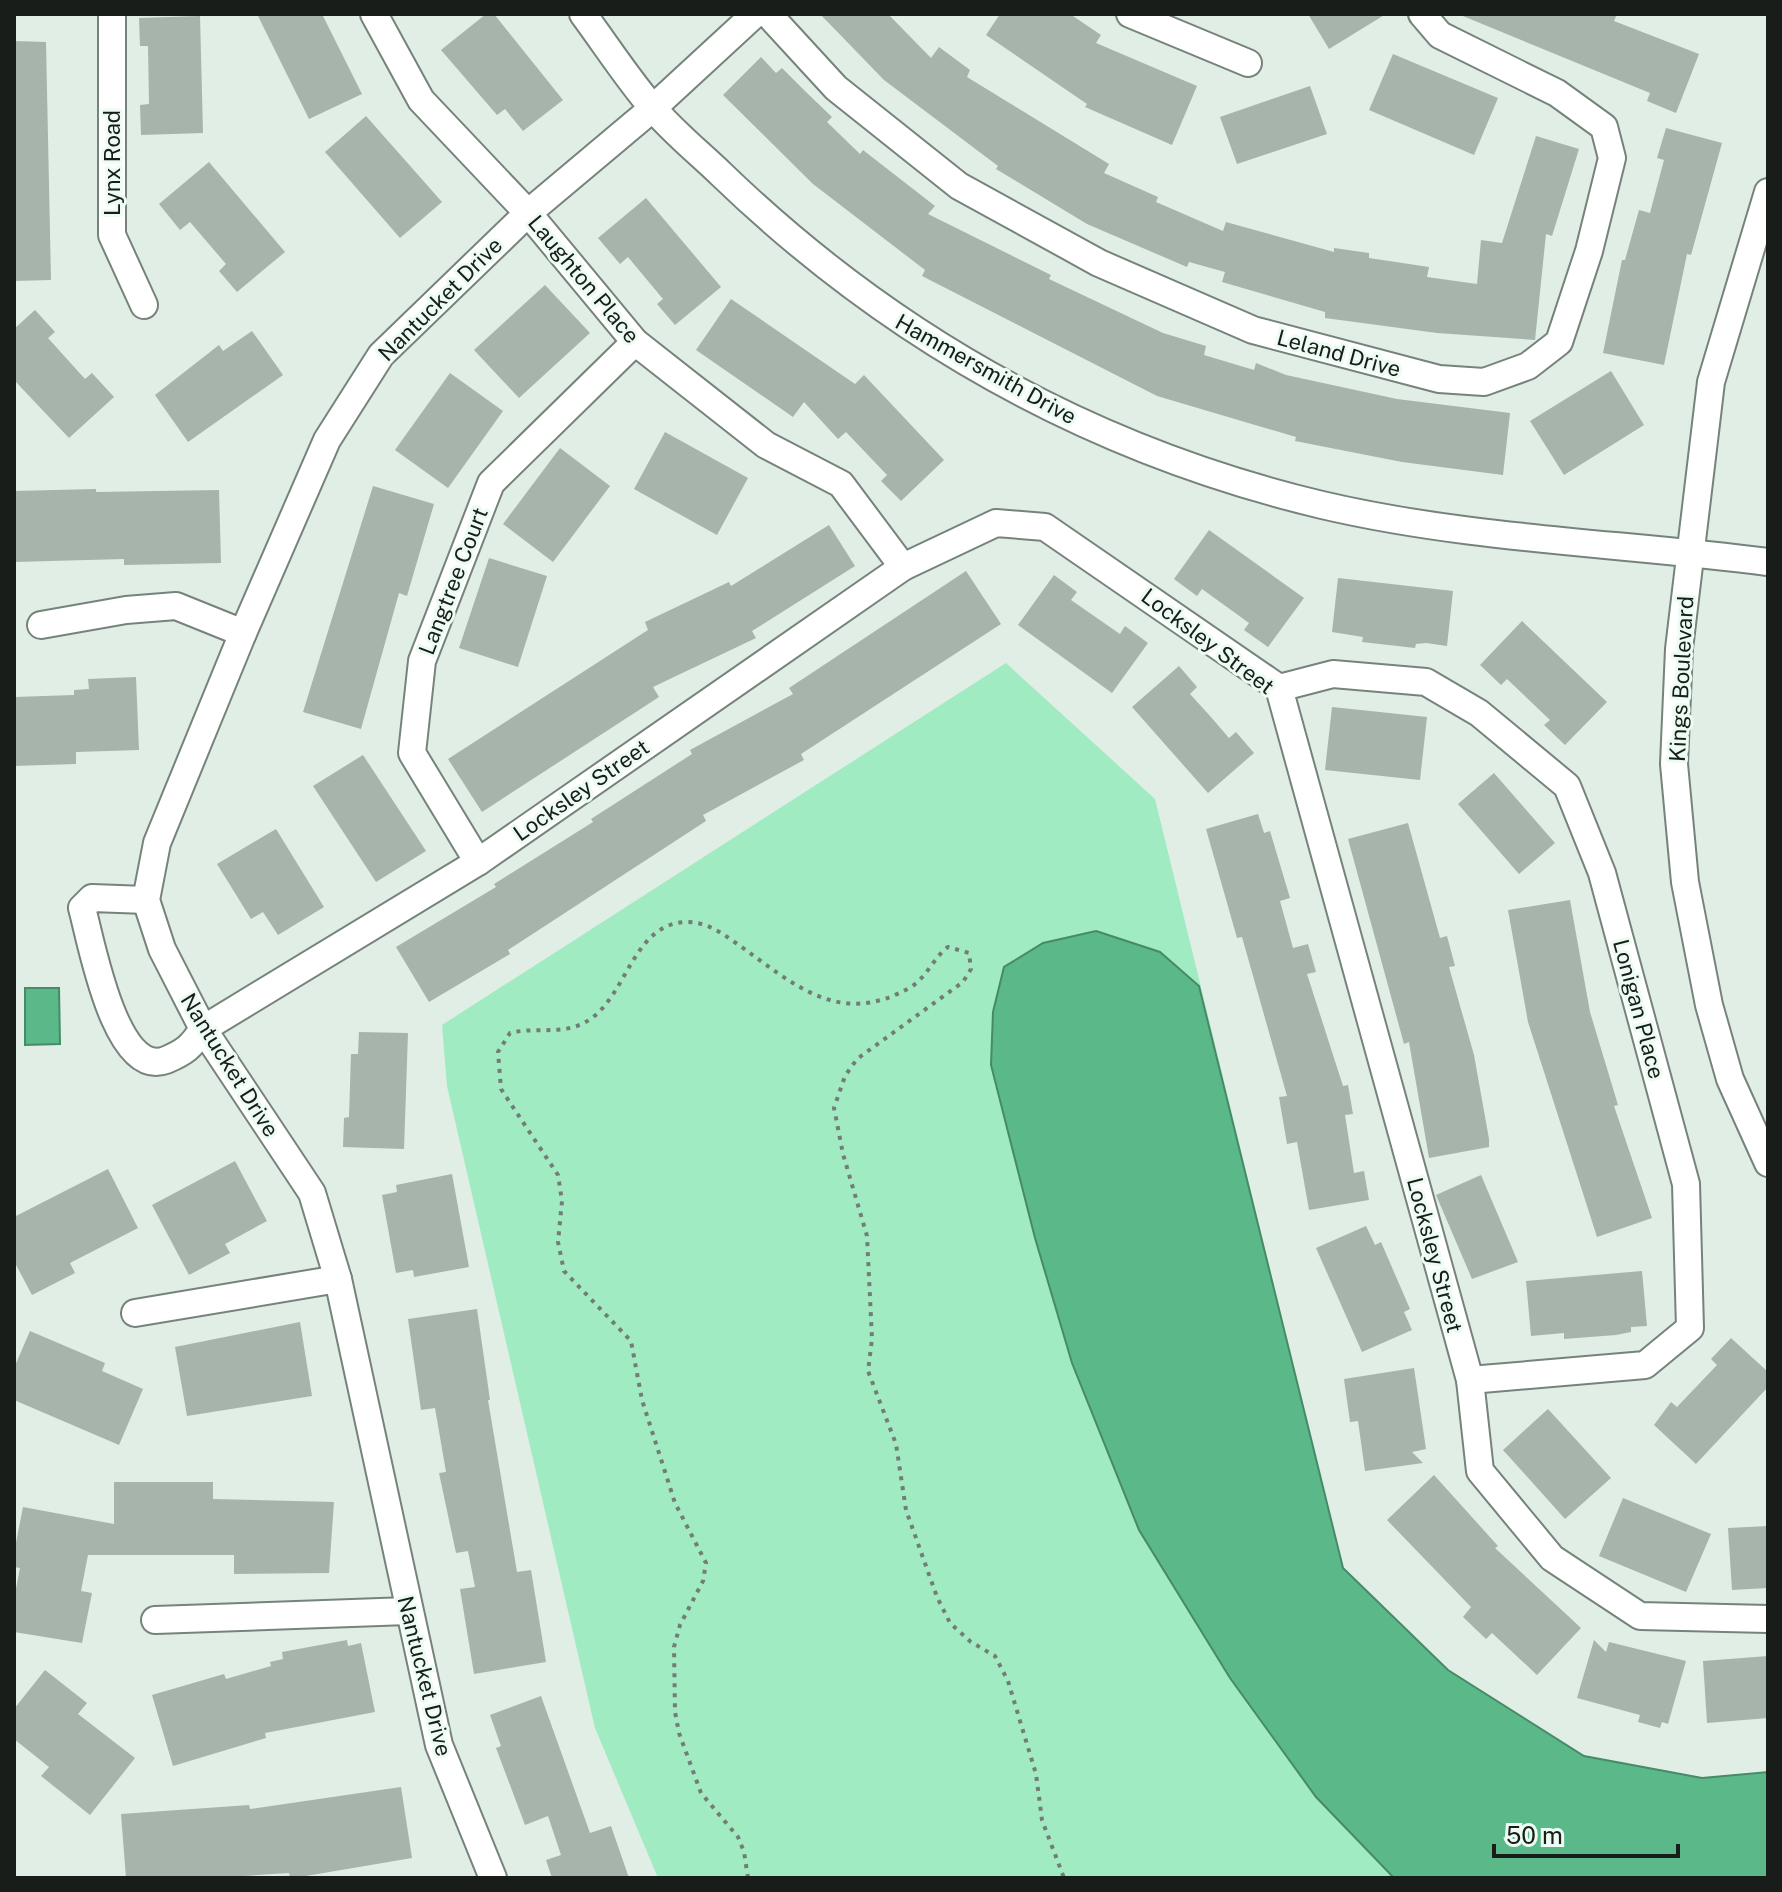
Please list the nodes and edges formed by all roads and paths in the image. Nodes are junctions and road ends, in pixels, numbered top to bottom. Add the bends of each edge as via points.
1 (112, 14) edge
2 (374, 14) edge
3 (583, 14) edge
4 (755, 14) edge
5 (768, 14) edge
6 (1130, 14) edge
7 (1422, 14) edge
8 (1248, 63) dead end
9 (653, 108) junction
10 (1768, 192) edge
11 (528, 213) junction
12 (144, 305) dead end
13 (635, 342) junction
14 (1690, 552) junction
15 (1768, 562) edge
16 (903, 567) junction
17 (41, 625) dead end
18 (243, 633) junction
19 (1279, 688) junction
20 (478, 862) junction
21 (146, 900) junction
22 (203, 1029) junction
23 (1768, 1163) edge
24 (338, 1279) junction
25 (135, 1313) dead end
26 (1470, 1380) junction
27 (408, 1611) junction
28 (1768, 1619) edge
29 (155, 1620) dead end
30 (488, 1877) edge
31 (748, 1878) edge
32 (1064, 1878) edge

1 - 12 street, Lynx Road via 112,235
2 - 11 street, Laughton Place via 421,100
3 - 9 street, Hammersmith Drive
4 - 9 street, Nantucket Drive
5 - 7 street, Leland Drive via 836,88 959,186 1099,263 1253,330 1439,379 1484,382 1528,366 1559,342 1612,158 1604,127 1557,93 1440,35
6 - 8 street
9 - 11 street, Nantucket Drive
9 - 14 street, Hammersmith Drive via 776,227 895,320 1065,415 1200,472 1323,505 1417,523
10 - 14 street, Kings Boulevard via 1711,382
11 - 13 street, Laughton Place
11 - 18 street, Nantucket Drive via 381,355 327,440
13 - 16 street, Laughton Place via 766,445 841,484
13 - 20 street, Langtree Court via 491,483 422,661 412,753
14 - 15 street, Hammersmith Drive
14 - 23 street, Kings Boulevard via 1674,764 1685,882 1730,1079
16 - 19 street, Locksley Street via 996,523 1045,527
16 - 20 street, Locksley Street
17 - 18 street via 176,606
18 - 21 street, Nantucket Drive via 157,843
19 - 26 street, Locksley Street
19 - 26 street, Lonigan Place via 1333,674 1426,682 1479,713 1567,786 1602,873 1686,1184 1690,1328 1645,1365
20 - 22 street, Locksley Street
21 - 22 street, Nantucket Drive via 162,949
21 - 22 street, Locksley Street via 92,898 82,908 114,1023 138,1056 159,1062 190,1050
22 - 24 street, Nantucket Drive via 312,1193
24 - 25 street
24 - 27 street, Nantucket Drive
26 - 28 street, Locksley Street via 1480,1471 1552,1558 1640,1616
27 - 29 street
27 - 30 street, Nantucket Drive via 439,1745
31 - 32 path via 738,1837 701,1793 675,1712 674,1647 703,1581 703,1552 675,1503 642,1400 631,1341 564,1271 558,1242 558,1175 508,1105 497,1073 498,1052 510,1033 569,1030 590,1019 618,990 645,943 662,928 685,922 714,928 800,990 836,1004 866,1002 910,987 948,947 969,953 971,969 963,982 857,1059 834,1108 867,1236 872,1325 868,1371 896,1444 906,1510 950,1623 995,1656 1008,1681 1036,1774 1042,1820

